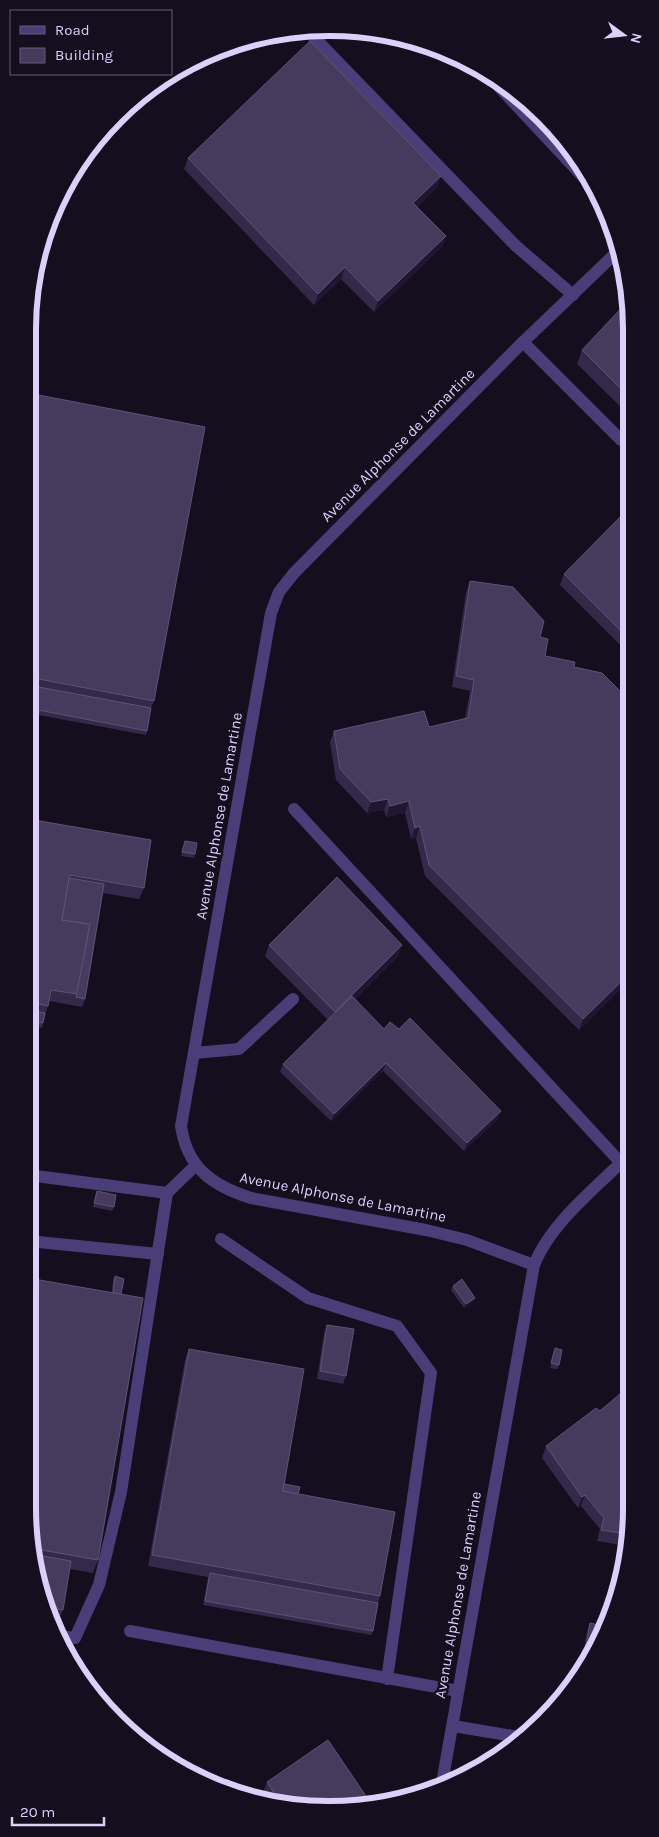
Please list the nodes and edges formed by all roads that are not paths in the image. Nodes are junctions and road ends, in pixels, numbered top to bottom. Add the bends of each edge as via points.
1 (314, 37) edge
2 (510, 99) edge
3 (571, 164) edge
4 (613, 256) edge
5 (573, 295) junction
6 (523, 342) junction
7 (621, 440) dead end
8 (294, 809) dead end
9 (293, 999) dead end
10 (194, 1053) junction
11 (623, 1160) edge
12 (196, 1166) junction
13 (623, 1166) edge
14 (36, 1176) edge
15 (167, 1193) junction
16 (221, 1239) dead end
17 (36, 1242) edge
18 (158, 1254) junction
19 (534, 1266) junction
20 (130, 1631) dead end
21 (66, 1637) edge
22 (387, 1679) junction
23 (458, 1691) junction
24 (452, 1726) junction
25 (513, 1736) edge
26 (443, 1778) edge

1 - 5 street via 516,246
2 - 3 street
4 - 5 street, Avenue Alphonse de Lamartine
5 - 6 street, Avenue Alphonse de Lamartine
6 - 7 street
6 - 10 street, Avenue Alphonse de Lamartine via 294,573 279,592 271,613
8 - 11 street
9 - 10 street via 239,1049
10 - 12 street, Avenue Alphonse de Lamartine via 181,1126 184,1145
12 - 15 street
12 - 19 street, Avenue Alphonse de Lamartine via 212,1181 252,1198 426,1230 466,1240
13 - 19 street, Avenue Alphonse de Lamartine via 556,1228 541,1248
14 - 15 street
15 - 18 street
16 - 22 street via 308,1298 397,1326 431,1373
17 - 18 street
18 - 21 street via 121,1492 99,1584 75,1638
19 - 23 street, Avenue Alphonse de Lamartine
20 - 22 street
22 - 23 street
23 - 24 street, Avenue Alphonse de Lamartine
24 - 25 street
24 - 26 street, Avenue Alphonse de Lamartine

